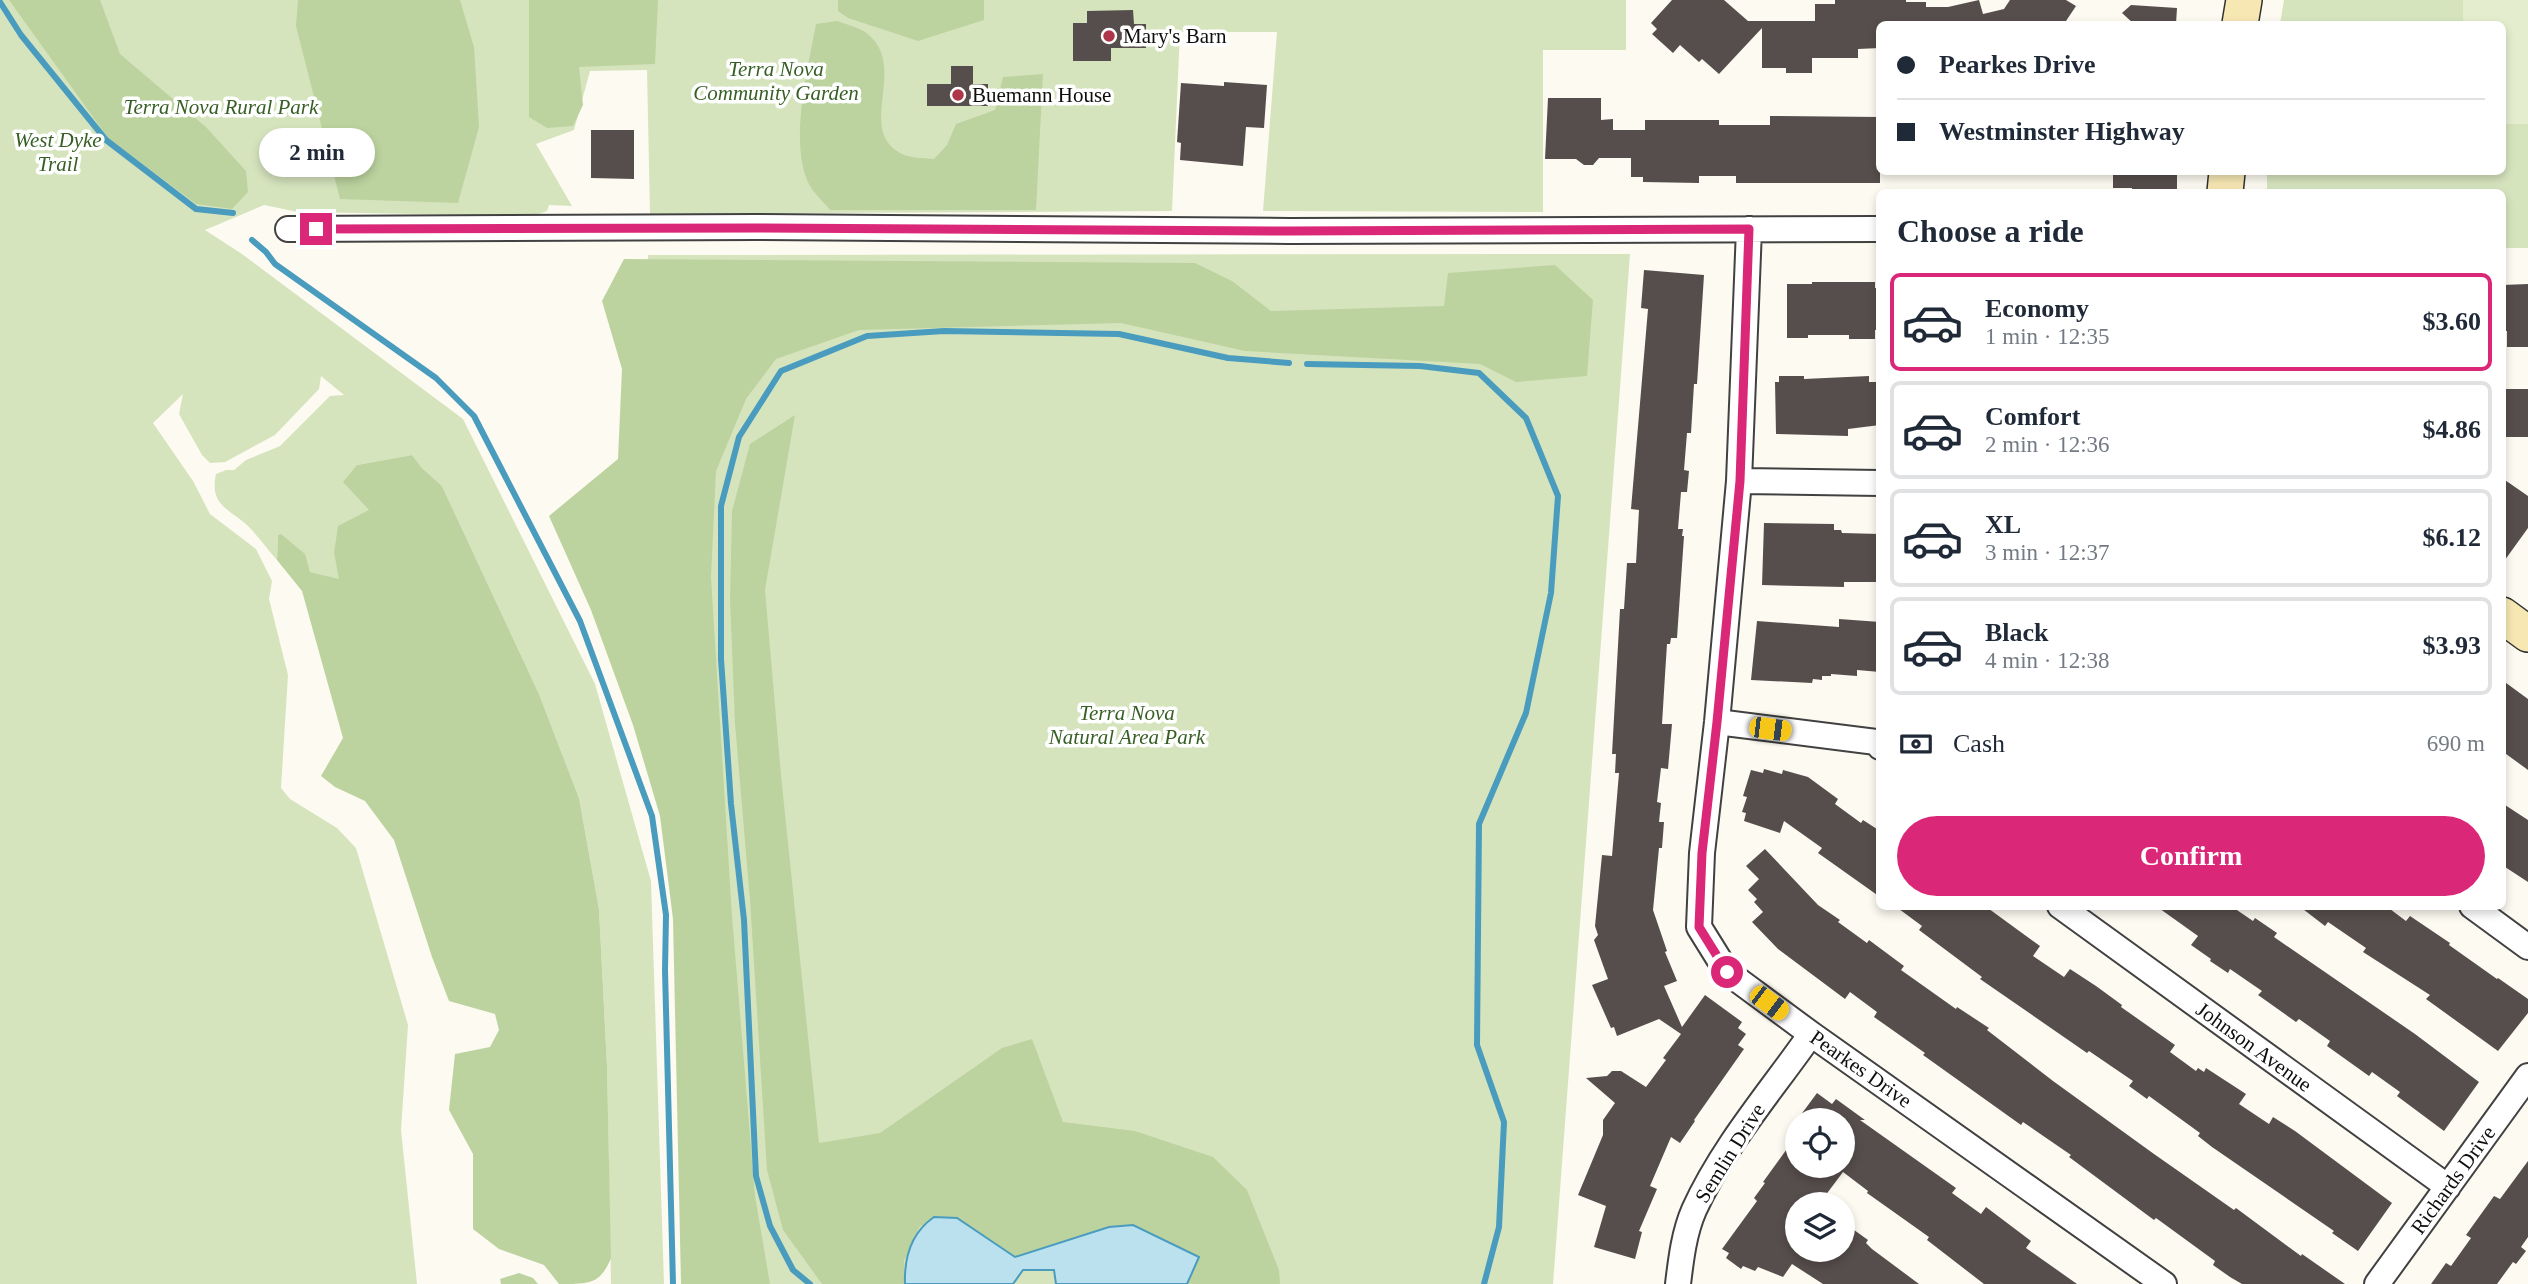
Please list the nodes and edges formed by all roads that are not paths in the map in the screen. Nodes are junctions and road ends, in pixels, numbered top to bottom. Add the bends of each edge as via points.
1 (2244, 0) edge
2 (2240, 21) edge
3 (288, 229) dead end
4 (1749, 229) junction
5 (1876, 229) edge
6 (1740, 481) junction
7 (1876, 483) edge
8 (2506, 618) edge
9 (2528, 634) edge
10 (1717, 722) junction
11 (1876, 742) edge
12 (2066, 910) edge
13 (2477, 910) edge
14 (2528, 947) edge
15 (1811, 1034) junction
16 (2528, 1076) edge
17 (2448, 1187) junction
18 (1678, 1284) edge
19 (2164, 1284) edge
20 (2377, 1284) edge

1 - 2 street
3 - 4 street
4 - 5 street
4 - 6 street, Pearkes Drive
6 - 7 street
6 - 10 street, Pearkes Drive
8 - 9 street
10 - 11 street
10 - 15 street, Pearkes Drive via 1699,927 1727,972
12 - 17 street, Johnson Avenue
13 - 14 street
15 - 18 street, Semlin Drive via 1713,1173 1693,1212
15 - 19 street, Pearkes Drive
16 - 17 street, Richards Drive
17 - 20 street, Richards Drive

